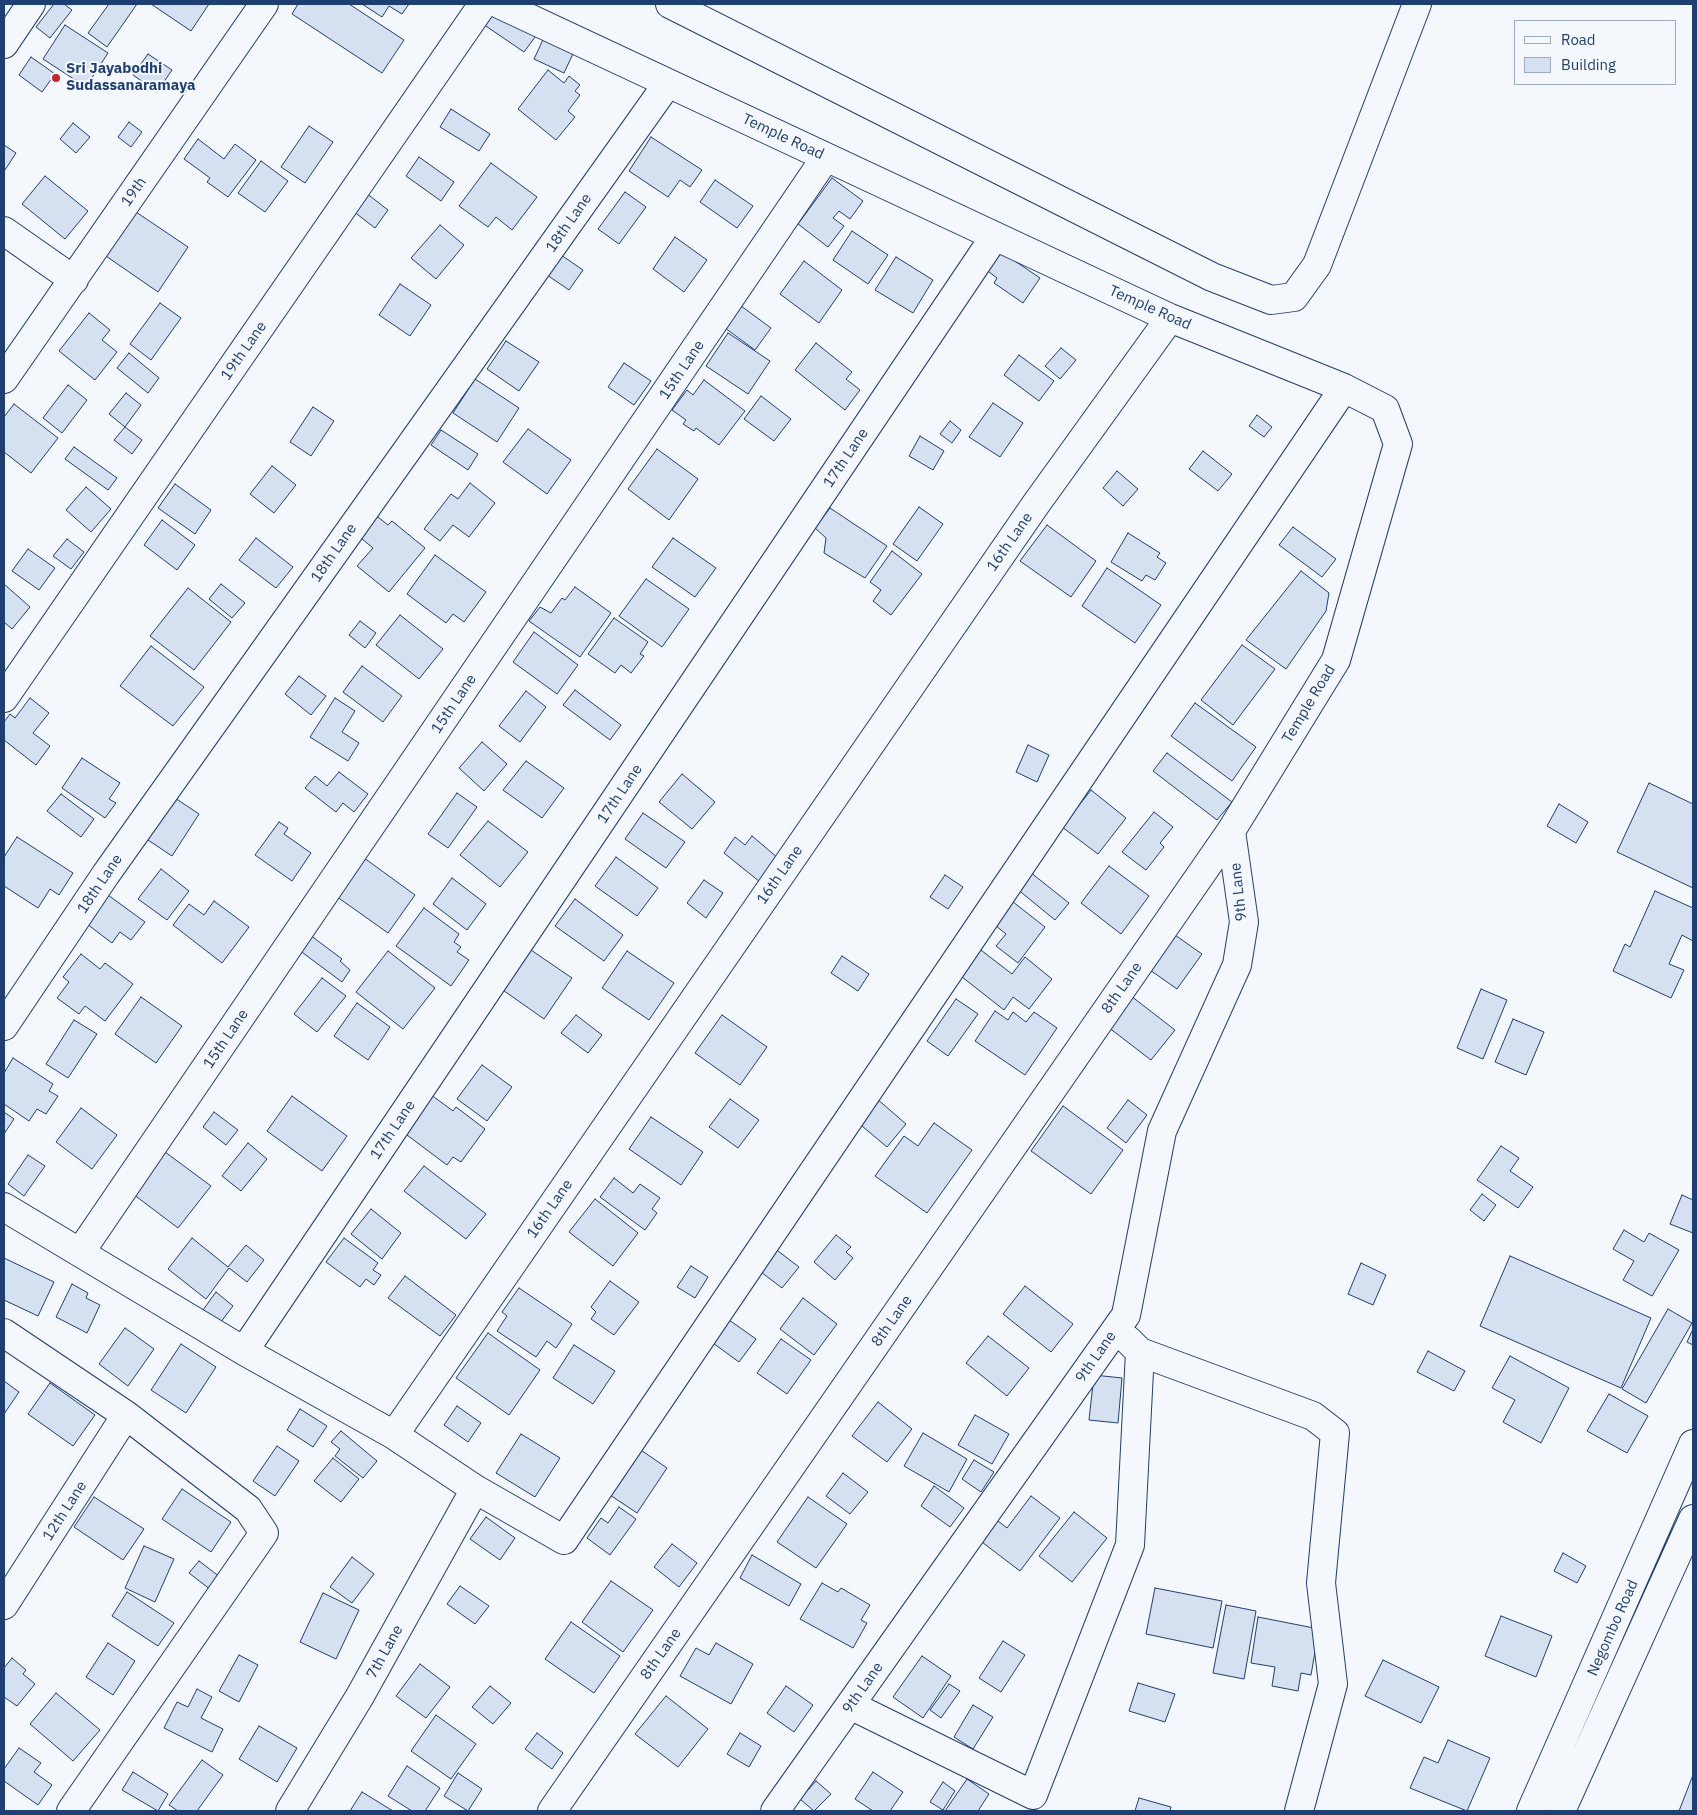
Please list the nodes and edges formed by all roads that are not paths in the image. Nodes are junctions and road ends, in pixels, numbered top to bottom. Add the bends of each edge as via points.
1 (31, 4) edge
2 (264, 4) edge
3 (483, 4) edge
4 (499, 4) edge
5 (670, 4) edge
6 (1417, 4) edge
7 (4, 44) edge
8 (668, 83) junction
9 (826, 157) junction
10 (4, 231) edge
11 (995, 236) junction
12 (74, 280) junction
13 (1170, 318) junction
14 (4, 379) edge
15 (1344, 388) junction
16 (4, 698) edge
17 (1232, 831) junction
18 (4, 1026) edge
19 (5, 1211) edge
20 (81, 1251) junction
21 (1126, 1315) junction
22 (4, 1333) edge
23 (244, 1351) junction
24 (1140, 1352) junction
25 (126, 1415) junction
26 (394, 1436) junction
27 (1693, 1444) edge
28 (475, 1489) junction
29 (1659, 1524) junction
30 (1691, 1532) edge
31 (4, 1605) edge
32 (850, 1705) junction
33 (71, 1811) edge
34 (290, 1811) edge
35 (552, 1811) edge
36 (776, 1811) edge
37 (1300, 1811) edge
38 (1531, 1811) edge
39 (1562, 1811) edge

1 - 7 main road
2 - 12 main road, 19th
3 - 16 main road, 19th Lane
4 - 8 main road, Temple Road
5 - 6 main road via 1212,277 1271,300 1294,297 1317,265
8 - 9 main road, Temple Road
8 - 18 main road, 18th Lane via 106,874
9 - 11 main road, Temple Road
9 - 20 main road, 15th Lane
10 - 12 main road
11 - 13 main road, Temple Road
11 - 23 main road, 17th Lane
12 - 14 main road, 19th
13 - 15 main road, Temple Road
13 - 26 main road, 16th Lane via 1036,504
15 - 17 main road, Temple Road via 1385,409 1398,444 1336,660
15 - 28 main road via 564,1540
17 - 21 main road, 9th Lane via 1244,922 1237,965 1162,1131
17 - 35 main road, 8th Lane
19 - 20 main road
20 - 23 main road
21 - 24 main road via 1126,1338
21 - 32 main road, 9th Lane
22 - 25 main road
23 - 26 main road
24 - 32 main road via 1130,1545 1033,1796
24 - 37 main road via 1313,1416 1336,1433 1321,1583 1333,1684
25 - 31 main road, 12th Lane
25 - 33 main road via 248,1509 264,1533
26 - 28 main road
27 - 29 main road, Negombo Road
28 - 34 main road, 7th Lane via 360,1696
29 - 30 main road
29 - 38 main road, Negombo Road
30 - 39 main road, Negombo Road
32 - 36 main road, 9th Lane

